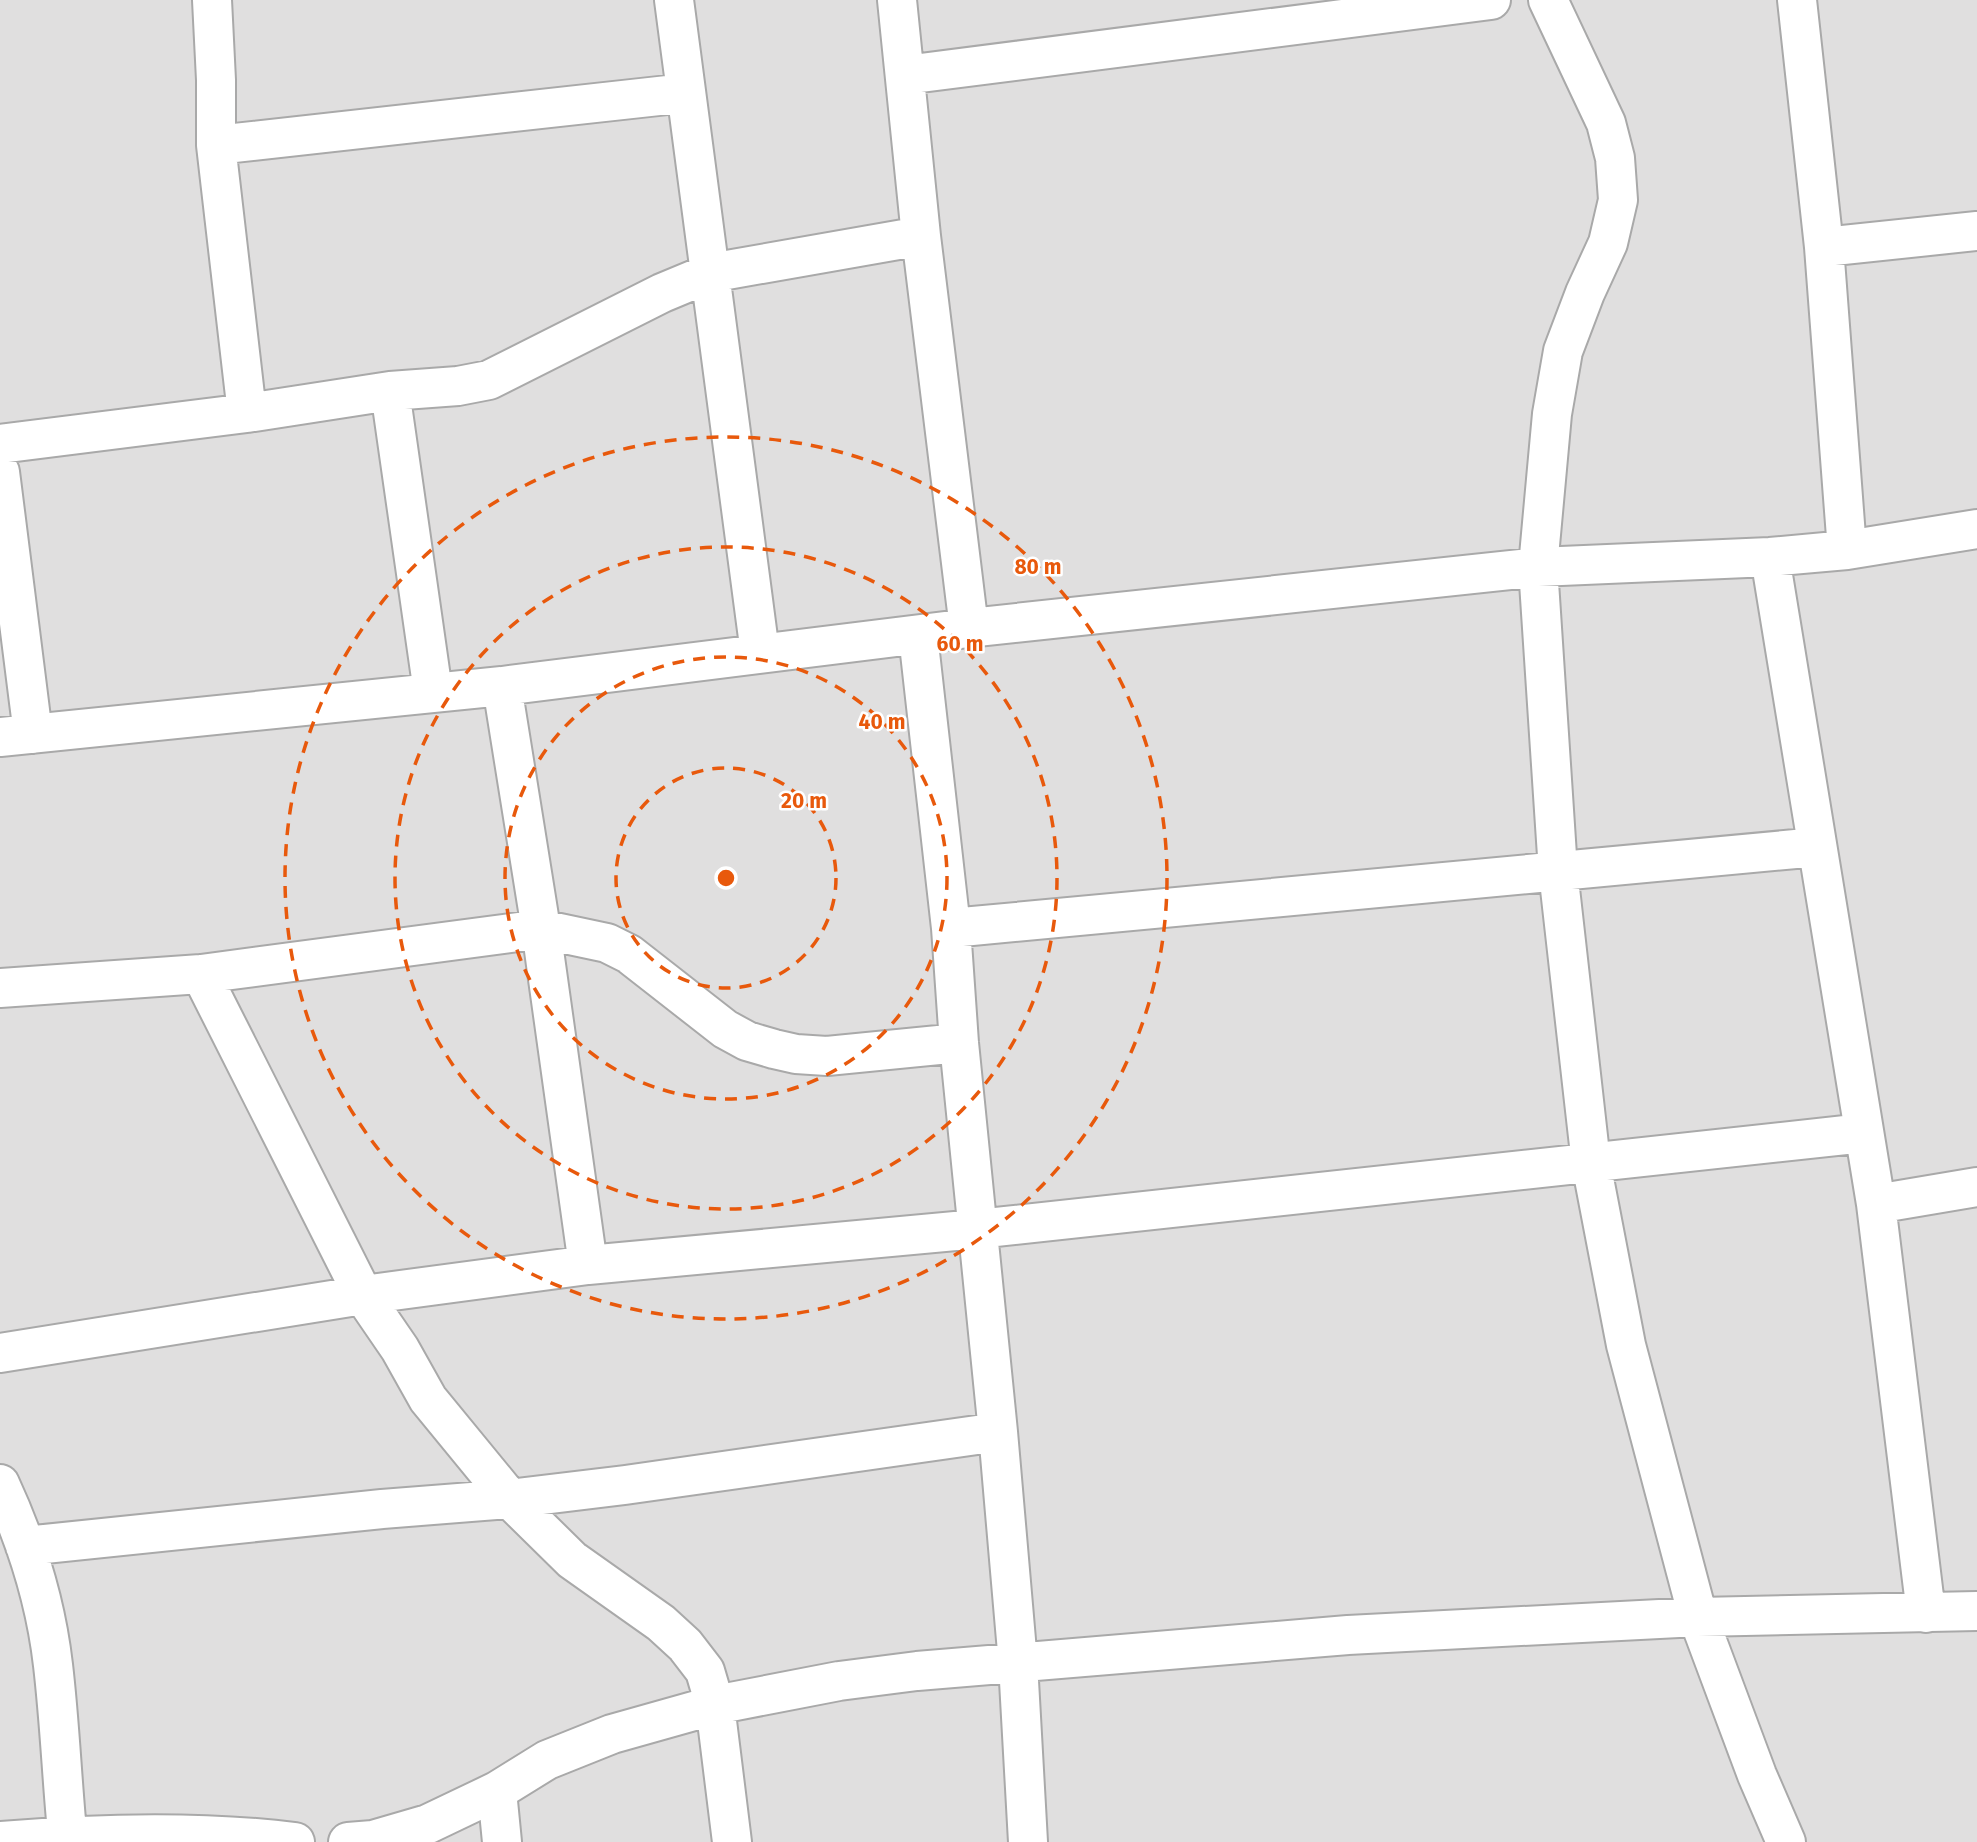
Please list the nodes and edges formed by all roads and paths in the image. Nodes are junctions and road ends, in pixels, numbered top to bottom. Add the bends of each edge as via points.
1 (212, 0) edge
2 (674, 0) edge
3 (897, 0) edge
4 (1490, 0) edge
5 (1548, 0) edge
6 (1797, 0) edge
7 (905, 75) junction
8 (686, 93) junction
9 (216, 145) junction
10 (1977, 231) edge
11 (921, 236) junction
12 (1824, 247) junction
13 (710, 273) junction
14 (390, 391) junction
15 (247, 413) junction
16 (0, 444) edge
17 (0, 472) edge
18 (1977, 528) edge
19 (1847, 550) junction
20 (1770, 557) junction
21 (1538, 567) junction
22 (969, 628) junction
23 (918, 635) junction
24 (760, 653) junction
25 (502, 686) junction
26 (433, 692) junction
27 (16, 736) edge
28 (1817, 847) junction
29 (1558, 871) junction
30 (951, 928) junction
31 (541, 929) junction
32 (201, 974) junction
33 (0, 988) edge
34 (959, 1044) junction
35 (1864, 1133) junction
36 (1591, 1163) junction
37 (1977, 1187) edge
38 (1876, 1204) junction
39 (977, 1229) junction
40 (588, 1265) junction
41 (363, 1295) junction
42 (0, 1353) edge
43 (998, 1432) junction
44 (0, 1484) edge
45 (510, 1499) junction
46 (25, 1546) junction
47 (1977, 1611) edge
48 (1926, 1613) junction
49 (1698, 1616) junction
50 (1018, 1663) junction
51 (715, 1705) junction
52 (497, 1791) junction
53 (68, 1839) edge
54 (242, 1839) edge
55 (0, 1841) edge
56 (295, 1842) edge
57 (348, 1842) edge
58 (502, 1842) edge
59 (732, 1842) edge
60 (1028, 1842) edge
61 (1786, 1842) edge

1 - 9 street
2 - 8 street
3 - 7 street
4 - 7 street
5 - 21 street via 1606,124 1615,158 1618,200 1608,243 1563,351 1552,414
6 - 12 street
7 - 11 street
8 - 9 street
8 - 13 street
9 - 15 street
10 - 12 street
11 - 13 street
11 - 22 street
12 - 19 street
13 - 14 street via 489,380
13 - 24 street
14 - 15 street
14 - 26 street
15 - 16 street
17 - 27 street
18 - 19 street
19 - 20 street
20 - 21 street
20 - 28 street
21 - 22 street
21 - 29 street
22 - 23 street
23 - 24 street
23 - 30 street
24 - 25 street
25 - 26 street
25 - 31 street
26 - 27 street
28 - 29 street
28 - 35 street
29 - 30 street
29 - 36 street
30 - 34 street
31 - 32 street
31 - 34 street via 618,948 725,1029 774,1049 827,1056
31 - 40 street
32 - 33 street
32 - 41 street
34 - 39 street
35 - 36 street
35 - 38 street
36 - 39 street
36 - 49 street via 1626,1345
37 - 38 street
38 - 48 street
39 - 40 street
39 - 43 street
40 - 41 street
41 - 42 street
41 - 45 street via 428,1399
43 - 45 street
43 - 50 street
44 - 46 street
45 - 46 street
45 - 51 street via 572,1560 685,1645 705,1671
46 - 53 street via 53,1662
47 - 48 street
48 - 49 street
49 - 50 street via 1348,1634
49 - 61 street
50 - 51 street via 839,1681
50 - 60 street
51 - 52 street via 612,1734 547,1760
51 - 59 street
52 - 57 street via 428,1824 373,1840
52 - 58 street
53 - 54 street
53 - 55 street
54 - 56 street

